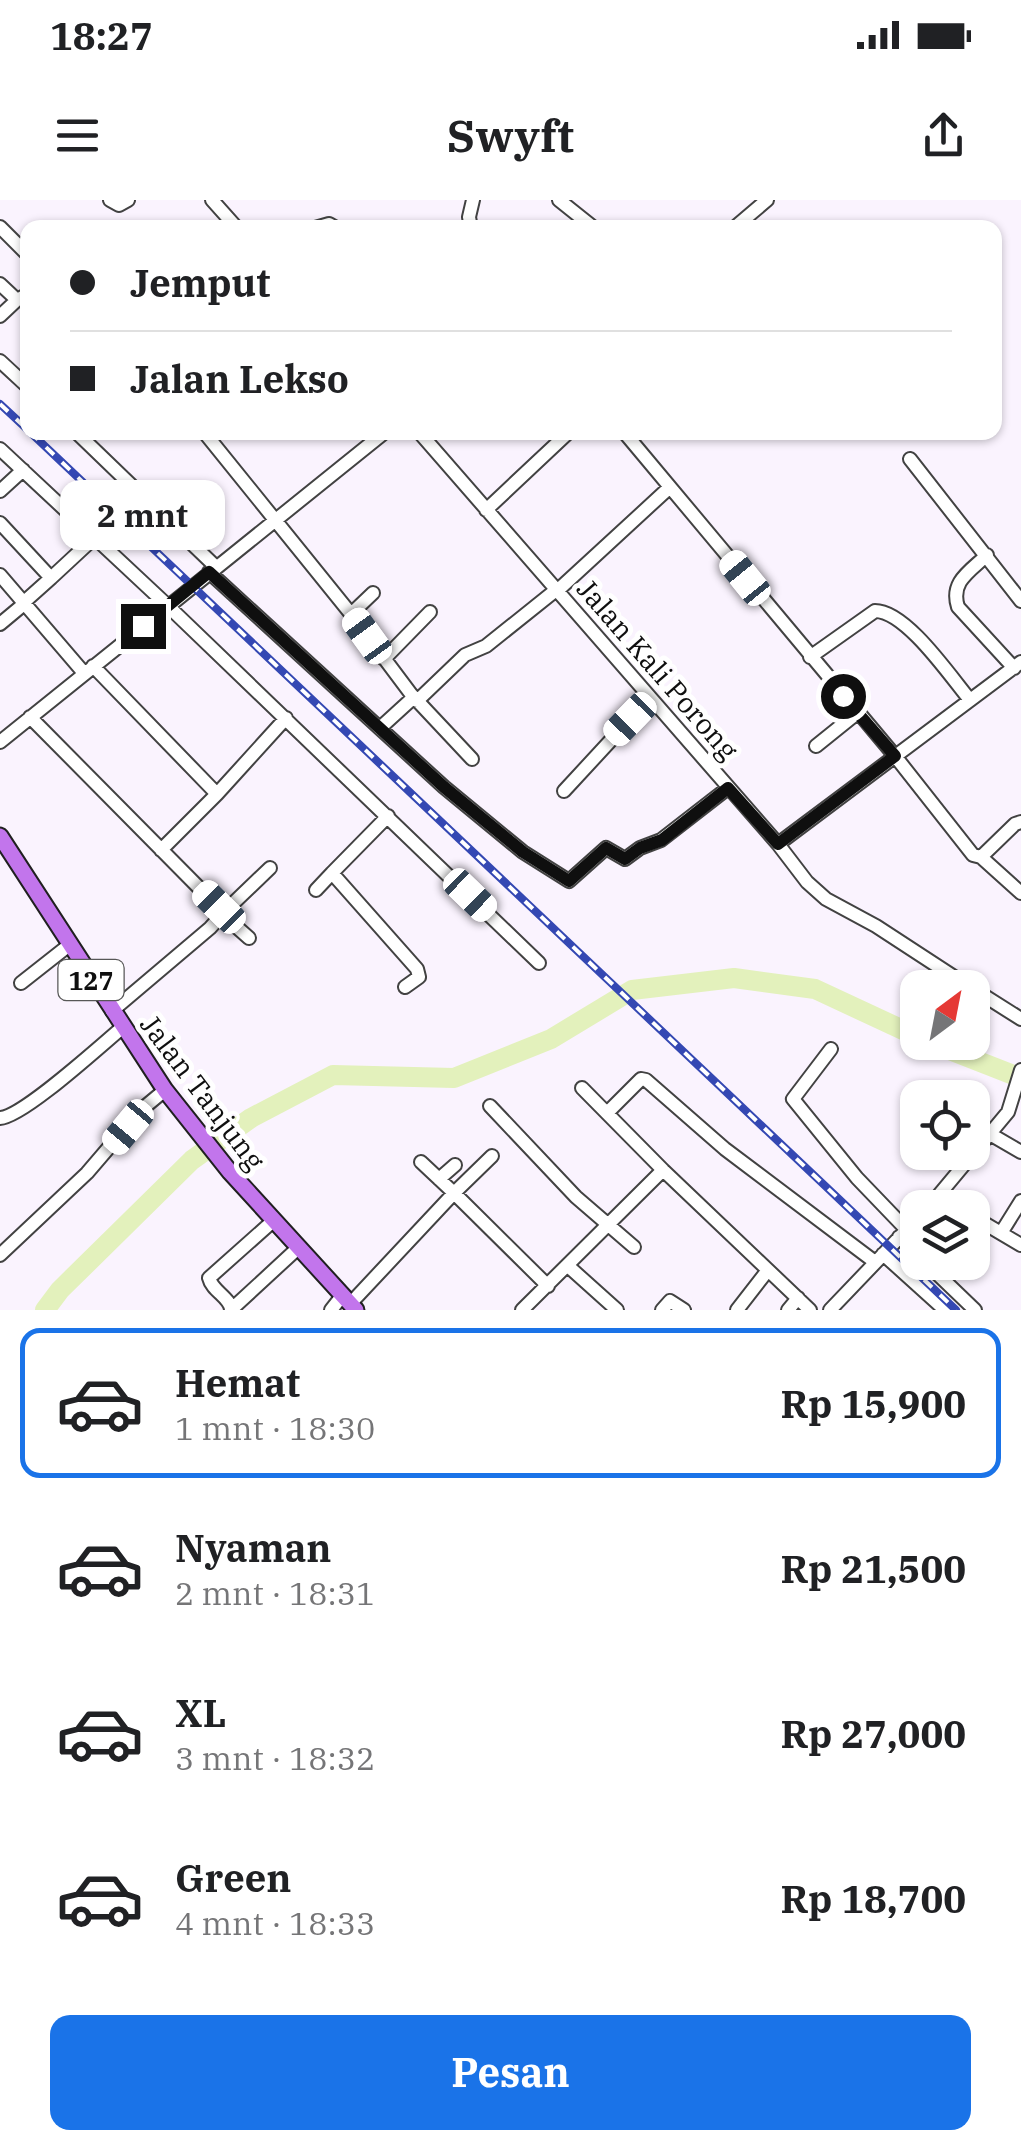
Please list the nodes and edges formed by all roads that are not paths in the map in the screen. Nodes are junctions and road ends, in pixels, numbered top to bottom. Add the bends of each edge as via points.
1 (110, 200) edge
2 (128, 200) edge
3 (212, 200) edge
4 (560, 200) edge
5 (767, 200) edge
6 (230, 220) edge
7 (584, 220) edge
8 (743, 220) edge
9 (0, 227) edge
10 (20, 247) edge
11 (20, 299) edge
12 (0, 316) edge
13 (0, 361) edge
14 (20, 379) edge
15 (84, 440) edge
16 (210, 440) edge
17 (375, 440) edge
18 (426, 440) edge
19 (560, 440) edge
20 (631, 440) edge
21 (0, 450) edge
22 (910, 459) dead end
23 (23, 470) junction
24 (670, 487) junction
25 (0, 491) edge
26 (486, 510) junction
27 (275, 520) junction
28 (0, 523) edge
29 (94, 539) junction
30 (986, 555) junction
31 (213, 570) junction
32 (0, 575) edge
33 (51, 578) junction
34 (556, 591) junction
35 (373, 593) dead end
36 (1021, 601) edge
37 (23, 603) junction
38 (168, 606) junction
39 (430, 612) dead end
40 (351, 614) junction
41 (0, 624) edge
42 (810, 657) junction
43 (384, 659) junction
44 (1017, 665) edge
45 (88, 669) junction
46 (416, 699) junction
47 (650, 699) junction
48 (970, 700) junction
49 (857, 713) junction
50 (30, 717) junction
51 (286, 718) junction
52 (380, 728) junction
53 (0, 742) edge
54 (816, 746) dead end
55 (895, 756) junction
56 (472, 759) dead end
57 (728, 788) junction
58 (564, 790) dead end
59 (217, 794) junction
60 (388, 816) junction
61 (1021, 822) edge
62 (0, 836) edge
63 (778, 844) junction
64 (161, 850) junction
65 (981, 858) junction
66 (270, 868) dead end
67 (332, 873) junction
68 (316, 890) dead end
69 (1021, 894) edge
70 (222, 914) junction
71 (249, 938) dead end
72 (68, 946) junction
73 (539, 963) dead end
74 (944, 970) edge
75 (21, 983) dead end
76 (405, 988) dead end
77 (990, 999) edge
78 (112, 1011) junction
79 (1021, 1019) edge
80 (123, 1027) junction
81 (831, 1050) dead end
82 (1021, 1070) edge
83 (582, 1088) dead end
84 (165, 1090) junction
85 (490, 1106) dead end
86 (1014, 1110) edge
87 (608, 1112) junction
88 (0, 1118) edge
89 (990, 1134) joint
90 (1021, 1152) edge
91 (492, 1156) dead end
92 (422, 1162) dead end
93 (455, 1165) dead end
94 (663, 1170) junction
95 (960, 1170) edge
96 (439, 1179) junction
97 (943, 1190) edge
98 (454, 1193) junction
99 (1021, 1201) edge
100 (273, 1221) junction
101 (608, 1226) junction
102 (990, 1226) edge
103 (900, 1229) edge
104 (1002, 1233) junction
105 (900, 1236) edge
106 (1021, 1245) edge
107 (634, 1247) dead end
108 (298, 1248) junction
109 (0, 1255) edge
110 (879, 1258) junction
111 (568, 1266) junction
112 (768, 1270) junction
113 (944, 1280) edge
114 (548, 1286) junction
115 (798, 1298) junction
116 (349, 1303) edge
117 (232, 1309) edge
118 (331, 1310) edge
119 (522, 1310) edge
120 (617, 1310) edge
121 (662, 1310) edge
122 (684, 1310) edge
123 (737, 1310) edge
124 (788, 1310) edge
125 (810, 1310) edge
126 (830, 1310) edge
127 (945, 1310) edge
128 (975, 1310) edge

1 - 2 street
3 - 6 street
4 - 7 street
5 - 8 street
9 - 10 street
11 - 12 street
13 - 14 street
15 - 31 street
16 - 27 street
17 - 27 street
18 - 26 street, Jalan Kali Porong
19 - 26 street
20 - 24 street
21 - 23 street
22 - 30 street
23 - 25 street
23 - 29 street
24 - 34 street
24 - 42 street
26 - 34 street, Jalan Kali Porong
27 - 31 street
27 - 40 street
28 - 33 street
29 - 33 street
29 - 38 street
30 - 36 street
30 - 44 street via 957,583 954,596 958,608
31 - 38 street
31 - 52 street
32 - 37 street
33 - 37 street
34 - 46 street
34 - 47 street, Jalan Kali Porong
35 - 40 street
37 - 41 street
37 - 45 street
38 - 45 street
38 - 51 street
39 - 43 street
40 - 43 street
42 - 48 street via 881,610 902,622
42 - 49 street
43 - 46 street
44 - 48 street
45 - 50 street
45 - 59 street
46 - 52 street
46 - 56 street
47 - 57 street, Jalan Kali Porong
47 - 58 street
48 - 55 street
49 - 54 street
49 - 55 street
50 - 53 street
50 - 64 street
51 - 59 street
51 - 60 street
52 - 57 street via 497,832 569,881 606,848 625,859 662,840
55 - 63 street
55 - 65 street via 969,852
57 - 63 street, Jalan Kali Porong
59 - 64 street
60 - 67 street
60 - 73 street
61 - 65 street
62 - 72 main road, Jalan Tanjung / 127
63 - 74 street, Jalan Kali Porong via 826,900
64 - 70 street
65 - 69 street
66 - 70 street
67 - 68 street
67 - 76 street via 417,970 419,977
70 - 71 street
70 - 78 street
72 - 75 street
72 - 78 main road, Jalan Tanjung / 127
77 - 79 street, Jalan Kali Porong
78 - 80 main road, Jalan Tanjung / 127
80 - 84 main road, Jalan Tanjung / 127
80 - 88 street via 34,1102
81 - 103 street via 792,1099
82 - 86 street
83 - 87 street
84 - 100 main road, Jalan Tanjung / 127
84 - 109 street
85 - 101 street
86 - 89 street
87 - 94 street
87 - 110 street via 646,1080 724,1148
89 - 90 street
91 - 98 street
92 - 96 street
93 - 96 street
94 - 101 street
94 - 112 street
95 - 97 street
96 - 98 street
98 - 114 street
98 - 116 street
99 - 104 street
100 - 108 main road, Jalan Tanjung / 127
100 - 117 street via 210,1278
101 - 107 street
101 - 111 street
102 - 104 street
104 - 106 street
105 - 110 street
108 - 116 main road, Jalan Tanjung / 127
108 - 117 street
110 - 126 street
110 - 127 street
111 - 114 street
111 - 120 street
112 - 115 street
112 - 123 street
113 - 128 street
114 - 119 street
115 - 124 street
115 - 125 street
116 - 118 street
121 - 122 street via 670,1301

